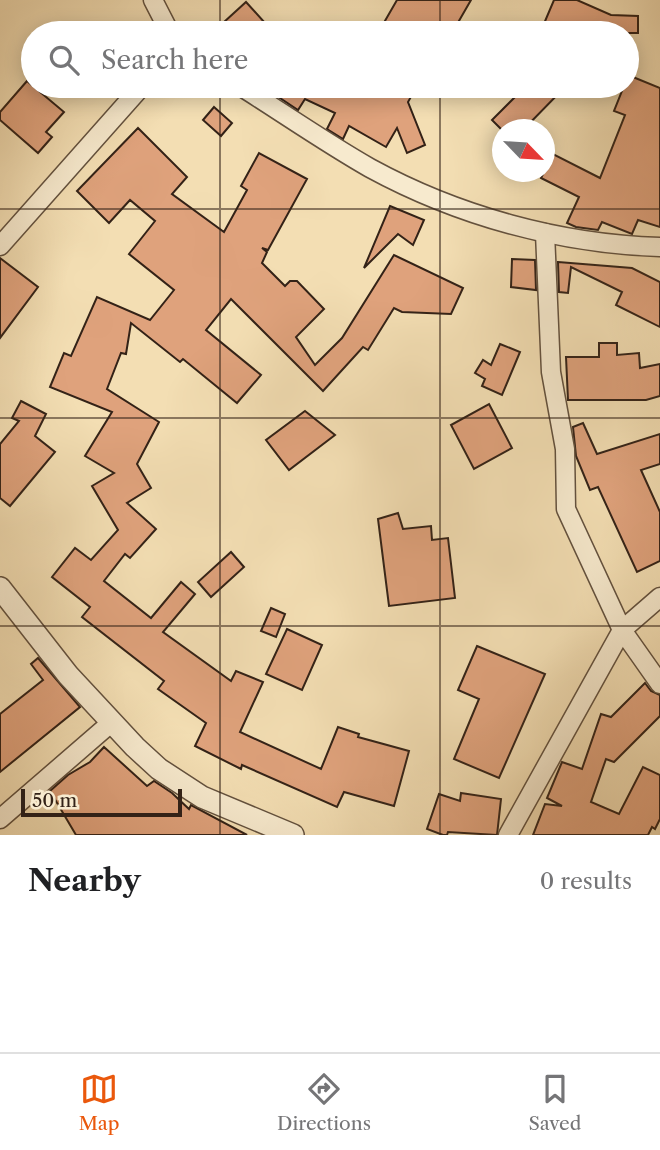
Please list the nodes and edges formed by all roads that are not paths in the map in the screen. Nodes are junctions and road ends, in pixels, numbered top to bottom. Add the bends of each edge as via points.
1 (153, 0) edge
2 (164, 21) edge
3 (131, 98) edge
4 (259, 98) edge
5 (545, 233) junction
6 (0, 246) edge
7 (660, 247) edge
8 (0, 588) edge
9 (660, 597) edge
10 (622, 630) junction
11 (660, 684) edge
12 (112, 722) junction
13 (0, 820) edge
14 (293, 835) edge
15 (508, 835) edge

1 - 2 street
3 - 6 street
4 - 5 street via 370,168 452,206
5 - 7 street
5 - 10 street via 551,372 565,449 566,509
8 - 12 street via 68,675
9 - 10 street
10 - 11 street
10 - 15 street
12 - 13 street
12 - 14 street via 159,769 202,797

